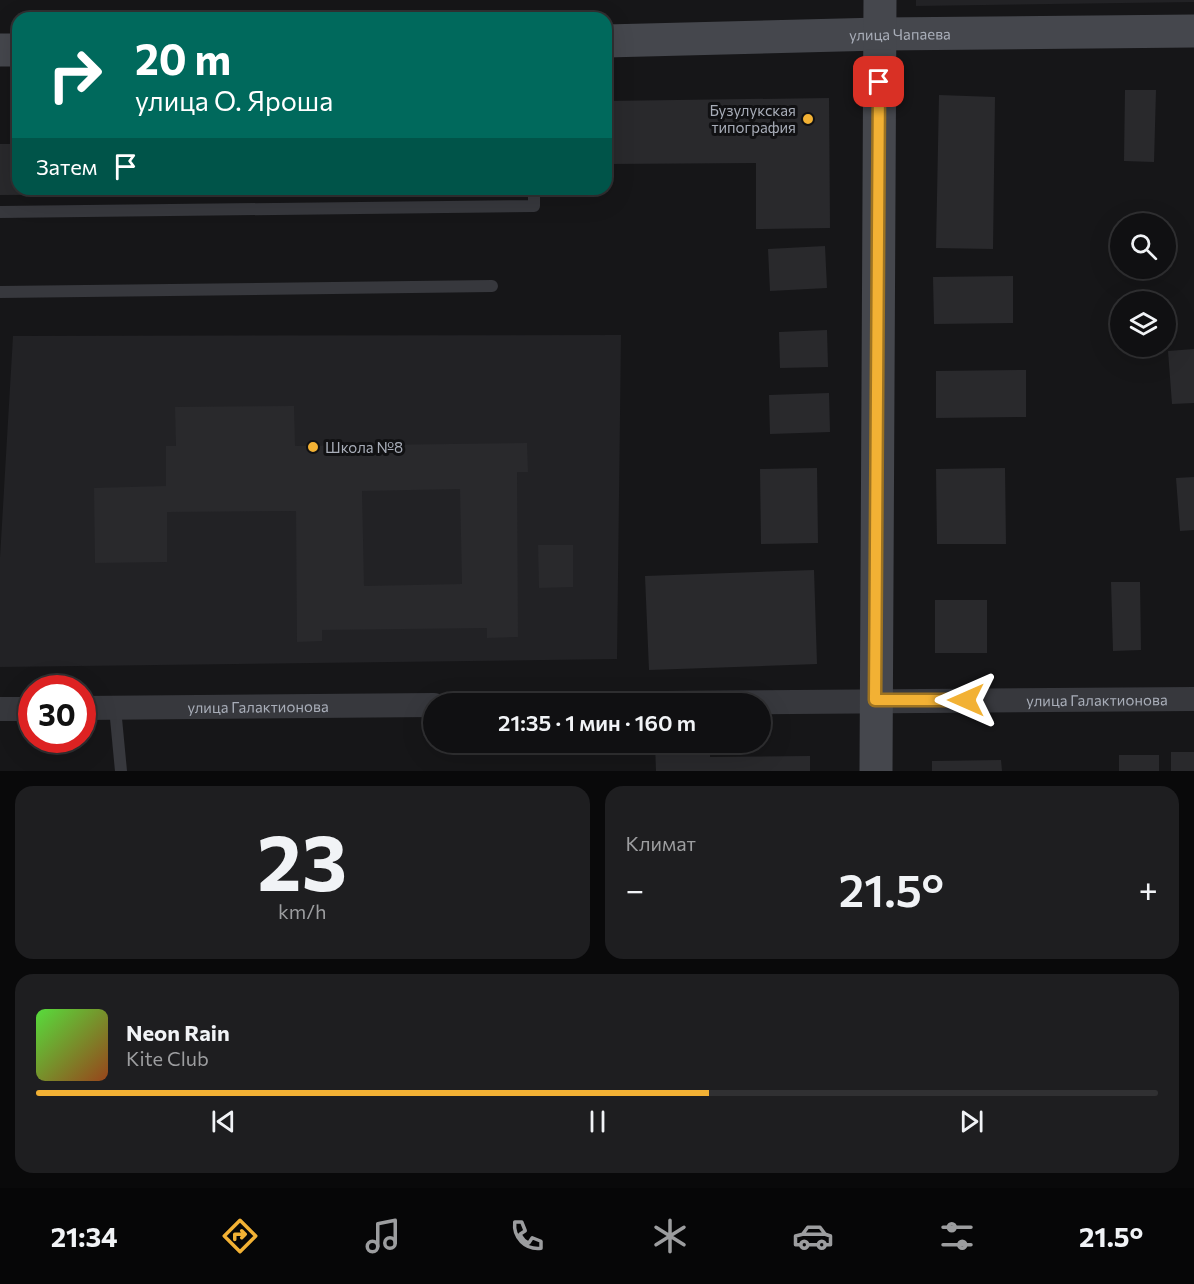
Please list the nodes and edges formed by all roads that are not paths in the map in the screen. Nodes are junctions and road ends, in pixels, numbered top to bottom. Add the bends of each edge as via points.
1 (880, 0) edge
2 (1194, 31) edge
3 (880, 34) junction
4 (612, 41) edge
5 (534, 195) edge
6 (0, 212) edge
7 (492, 286) dead end
8 (0, 292) edge
9 (1194, 699) edge
10 (875, 700) junction
11 (771, 701) edge
12 (423, 705) edge
13 (96, 708) edge
14 (115, 708) junction
15 (0, 709) edge
16 (18, 709) edge
17 (121, 771) edge
18 (876, 771) edge

1 - 3 main road
2 - 3 main road, улица Чапаева
3 - 4 main road, улица Чапаева
3 - 10 main road
5 - 6 lane via 534,206
7 - 8 lane
9 - 10 street, улица Галактионова
10 - 11 street, улица Галактионова
10 - 18 main road
12 - 14 street, улица Галактионова
13 - 14 street, улица Галактионова
14 - 17 lane
15 - 16 street

